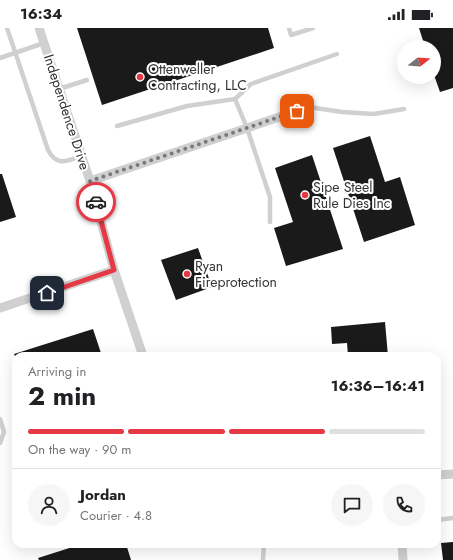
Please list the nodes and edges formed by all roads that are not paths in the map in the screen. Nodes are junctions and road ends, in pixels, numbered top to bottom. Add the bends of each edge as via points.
1 (7, 28) edge
2 (39, 28) edge
3 (289, 28) edge
4 (313, 28) edge
5 (44, 43) junction
6 (15, 53) junction
7 (337, 54) dead end
8 (0, 58) edge
9 (87, 80) dead end
10 (59, 89) junction
11 (235, 99) junction
12 (309, 107) joint
13 (404, 109) dead end
14 (117, 126) dead end
15 (247, 128) junction
16 (82, 156) junction
17 (90, 181) junction
18 (270, 222) dead end
19 (114, 270) junction
20 (0, 308) edge
21 (142, 352) edge
22 (0, 419) edge
23 (0, 443) edge
24 (453, 474) edge
25 (441, 475) edge
26 (453, 518) edge
27 (441, 520) edge
28 (264, 548) edge
29 (402, 548) edge
30 (263, 560) edge
31 (403, 560) edge

1 - 6 lane
2 - 5 street, Independence Drive
3 - 4 lane via 291,36
5 - 6 lane
5 - 10 street, Independence Drive
6 - 8 lane
6 - 16 lane via 51,155 59,161
7 - 11 lane via 251,84
9 - 10 lane
10 - 16 street, Independence Drive
11 - 14 lane via 187,106
11 - 15 lane
12 - 13 lane via 374,114
12 - 15 street
15 - 17 street
15 - 18 lane via 270,197
16 - 17 street, Independence Drive
17 - 19 street, Independence Drive
19 - 20 street
19 - 21 street, Independence Drive
22 - 23 lane via 4,432
24 - 25 street
26 - 27 lane
28 - 30 lane
29 - 31 street

